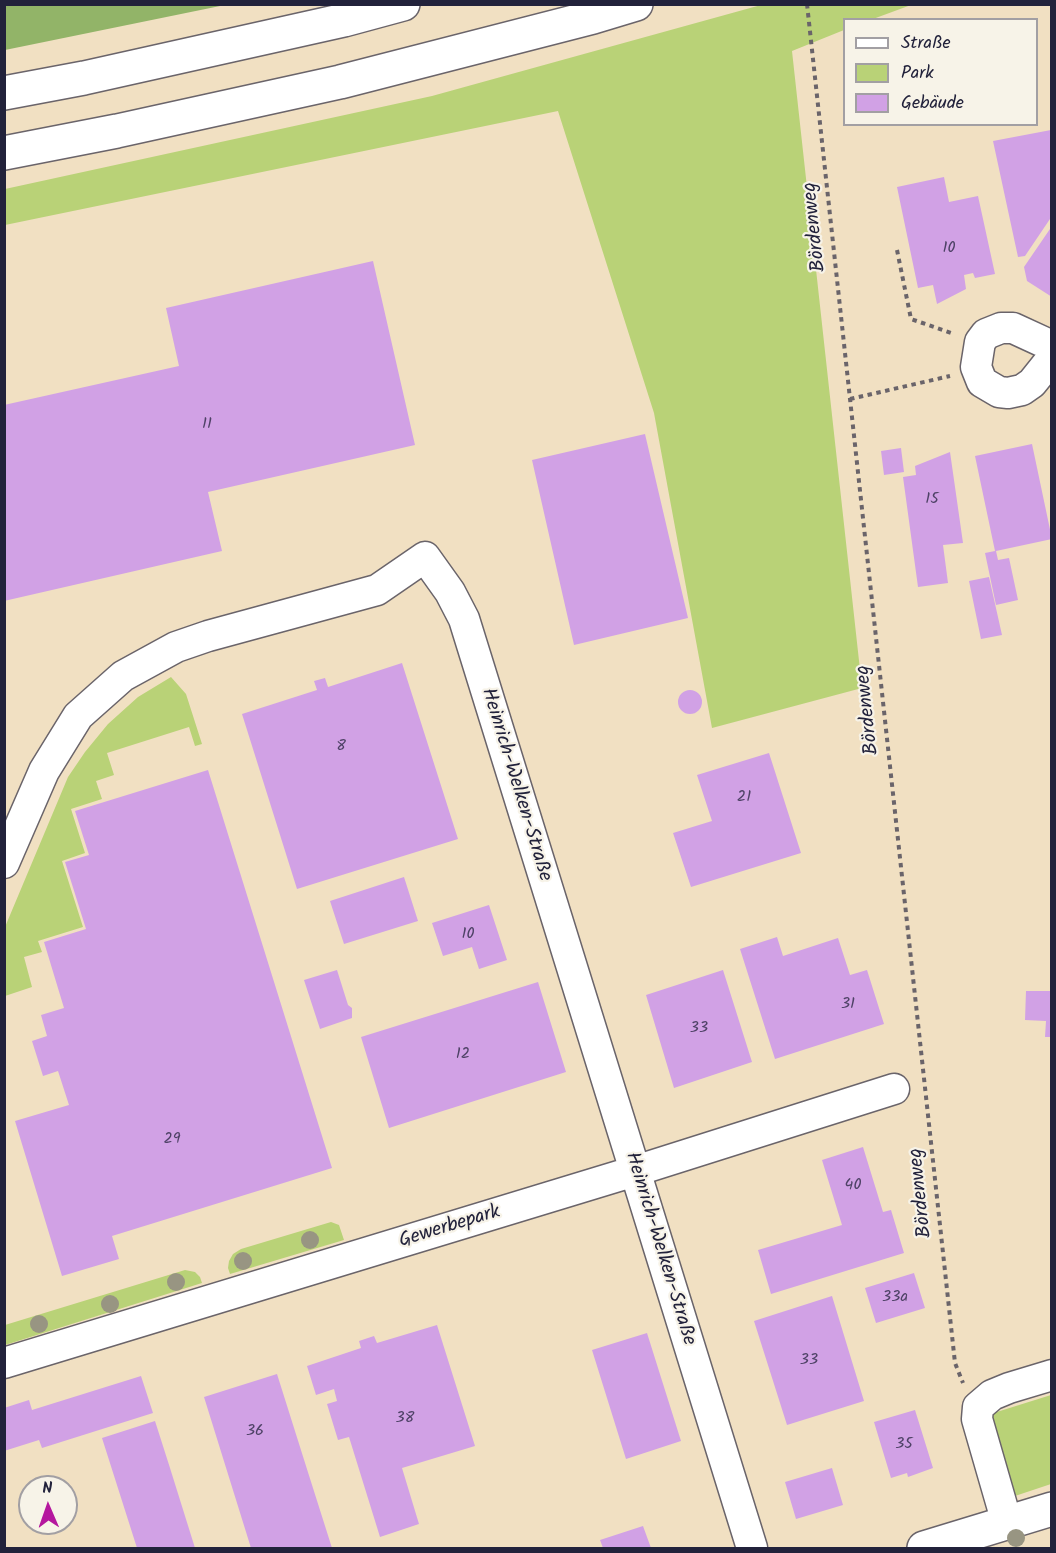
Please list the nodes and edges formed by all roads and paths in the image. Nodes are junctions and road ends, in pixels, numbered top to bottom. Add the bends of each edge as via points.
1 (403, 4) edge
2 (636, 4) edge
3 (807, 4) edge
4 (4, 93) edge
5 (4, 153) edge
6 (897, 250) dead end
7 (980, 342) junction
8 (1052, 346) edge
9 (1052, 358) edge
10 (952, 376) dead end
11 (850, 399) junction
12 (4, 863) edge
13 (894, 1089) dead end
14 (635, 1171) junction
15 (4, 1363) edge
16 (1052, 1375) edge
17 (978, 1407) junction
18 (1052, 1509) edge
19 (1007, 1523) junction
20 (752, 1548) edge
21 (924, 1548) edge

1 - 4 main road via 95,76
2 - 5 main road via 340,82
3 - 11 path, Bördenweg
6 - 7 path via 911,319
7 - 8 street via 986,334 1013,328
7 - 9 street via 976,357 979,378 999,392 1022,390
10 - 11 path
11 - 17 path, Bördenweg via 955,1363 967,1394
12 - 14 street, Heinrich-Welken-Straße via 44,771 78,716 123,676 187,643 377,590 425,557 464,619
13 - 14 street, Gewerbepark
14 - 15 street, Gewerbepark
14 - 20 street, Heinrich-Welken-Straße
16 - 17 street via 992,1395
17 - 19 street via 977,1419
18 - 19 main road
19 - 21 main road

